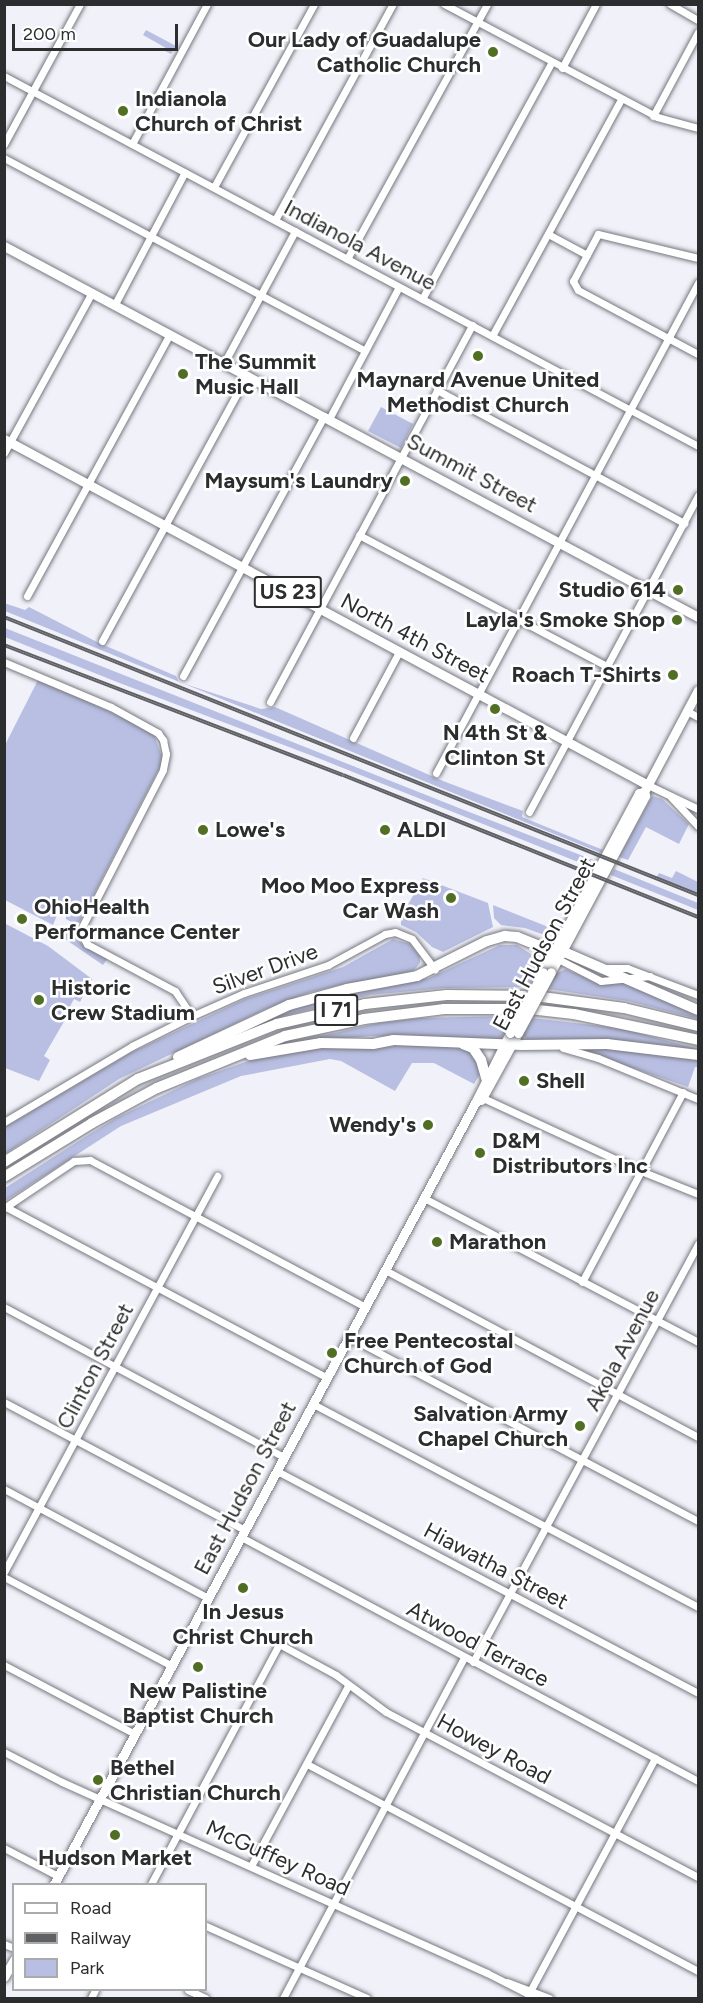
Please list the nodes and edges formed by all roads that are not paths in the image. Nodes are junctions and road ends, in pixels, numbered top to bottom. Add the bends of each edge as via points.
1 (80, 4) edge
2 (207, 4) edge
3 (314, 4) edge
4 (393, 4) edge
5 (444, 4) edge
6 (487, 4) edge
7 (597, 4) edge
8 (670, 4) edge
9 (699, 20) edge
10 (477, 23) junction
11 (699, 32) edge
12 (552, 62) junction
13 (562, 68) junction
14 (4, 76) edge
15 (33, 90) junction
16 (621, 99) junction
17 (655, 117) junction
18 (699, 128) edge
19 (4, 144) edge
20 (132, 144) junction
21 (4, 158) edge
22 (186, 172) junction
23 (214, 187) junction
24 (275, 220) junction
25 (295, 231) junction
26 (548, 234) junction
27 (151, 236) junction
28 (4, 246) edge
29 (587, 255) junction
30 (699, 258) edge
31 (347, 259) junction
32 (699, 283) edge
33 (399, 287) junction
34 (92, 292) junction
35 (261, 295) junction
36 (422, 299) junction
37 (115, 304) junction
38 (472, 325) junction
39 (170, 334) junction
40 (492, 336) junction
41 (668, 338) junction
42 (365, 351) junction
43 (699, 354) edge
44 (224, 363) junction
45 (247, 375) junction
46 (437, 390) junction
47 (630, 410) junction
48 (326, 418) junction
49 (7, 440) edge
50 (699, 446) edge
51 (4, 453) edge
52 (401, 458) junction
53 (595, 475) junction
54 (88, 484) junction
55 (699, 495) edge
56 (684, 523) junction
57 (165, 525) junction
58 (359, 535) junction
59 (559, 542) junction
60 (242, 567) junction
61 (647, 590) junction
62 (27, 596) dead end
63 (320, 609) junction
64 (699, 617) edge
65 (518, 619) junction
66 (102, 642) dead end
67 (399, 652) junction
68 (4, 662) edge
69 (606, 666) junction
70 (183, 676) dead end
71 (699, 690) edge
72 (478, 694) junction
73 (270, 702) dead end
74 (687, 711) junction
75 (699, 717) edge
76 (353, 738) dead end
77 (566, 741) junction
78 (436, 772) dead end
79 (646, 789) junction
80 (671, 797) junction
81 (699, 809) edge
82 (529, 812) dead end
83 (699, 826) edge
84 (558, 954) junction
85 (597, 968) junction
86 (435, 969) junction
87 (650, 976) junction
88 (622, 978) junction
89 (699, 995) edge
90 (699, 1010) edge
91 (192, 1016) junction
92 (699, 1026) edge
93 (512, 1038) junction
94 (699, 1040) edge
95 (460, 1042) junction
96 (550, 1045) junction
97 (699, 1055) edge
98 (215, 1065) junction
99 (486, 1078) junction
100 (138, 1079) junction
101 (683, 1092) junction
102 (483, 1098) junction
103 (699, 1099) edge
104 (471, 1111) junction
105 (4, 1122) edge
106 (4, 1162) edge
107 (641, 1171) junction
108 (217, 1176) dead end
109 (4, 1177) edge
110 (699, 1194) edge
111 (424, 1197) junction
112 (5, 1207) edge
113 (196, 1216) junction
114 (699, 1244) edge
115 (385, 1270) junction
116 (582, 1282) junction
117 (158, 1288) junction
118 (4, 1307) edge
119 (365, 1307) junction
120 (657, 1321) junction
121 (349, 1336) junction
122 (699, 1342) edge
123 (115, 1366) junction
124 (327, 1378) junction
125 (618, 1394) junction
126 (4, 1402) edge
127 (313, 1404) junction
128 (699, 1437) edge
129 (75, 1440) junction
130 (284, 1456) junction
131 (583, 1460) junction
132 (277, 1471) junction
133 (4, 1489) edge
134 (39, 1508) junction
135 (699, 1521) edge
136 (546, 1527) junction
137 (243, 1534) junction
138 (4, 1572) edge
139 (4, 1577) edge
140 (510, 1594) junction
141 (208, 1598) junction
142 (699, 1607) edge
143 (464, 1657) junction
144 (473, 1662) junction
145 (4, 1665) edge
146 (172, 1666) junction
147 (348, 1686) junction
148 (699, 1694) edge
149 (424, 1732) junction
150 (135, 1734) junction
151 (4, 1752) edge
152 (655, 1758) junction
153 (307, 1764) junction
154 (699, 1781) edge
155 (100, 1798) junction
156 (385, 1805) junction
157 (178, 1833) junction
158 (614, 1833) junction
159 (4, 1848) edge
160 (251, 1866) junction
161 (699, 1877) edge
162 (57, 1882) edge
163 (152, 1883) edge
164 (333, 1904) junction
165 (575, 1906) junction
166 (207, 1926) edge
167 (12, 1963) edge
168 (299, 1968) junction
169 (699, 1971) edge
170 (4, 1977) edge
171 (530, 1992) junction
172 (283, 1998) edge
173 (367, 1998) edge
174 (537, 1998) edge
175 (549, 1998) edge

1 - 15 street
2 - 20 street
3 - 23 street
4 - 24 street
5 - 10 street
6 - 10 street
7 - 13 street
8 - 9 street
10 - 12 street
10 - 31 street
11 - 17 street
12 - 13 street
12 - 36 street
13 - 16 street
14 - 15 street, Indianola Avenue
15 - 19 street
15 - 20 street, Indianola Avenue
16 - 17 street
16 - 26 street
17 - 18 street
20 - 22 street, Indianola Avenue
21 - 27 street
22 - 23 street, Indianola Avenue
22 - 27 street
23 - 24 street, Indianola Avenue
24 - 25 street, Indianola Avenue
25 - 31 street, Indianola Avenue
25 - 35 street
26 - 29 street
26 - 40 street
27 - 35 street
27 - 37 street
28 - 34 main road, Summit Street
29 - 30 street via 598,234
29 - 41 street via 574,279 577,289
31 - 33 street, Indianola Avenue
32 - 41 street
33 - 36 street, Indianola Avenue
33 - 42 street
34 - 37 main road, Summit Street
34 - 49 street
35 - 42 street
35 - 44 street
36 - 38 street, Indianola Avenue
37 - 39 main road, Summit Street
38 - 40 street, Indianola Avenue
38 - 46 street
39 - 44 main road, Summit Street
39 - 54 street
40 - 47 street, Indianola Avenue
41 - 43 street
41 - 47 street
42 - 48 street
44 - 45 main road, Summit Street
45 - 48 main road, Summit Street
45 - 57 street
46 - 52 street
46 - 53 street
47 - 50 street, Indianola Avenue
47 - 53 street
48 - 52 main road, Summit Street
48 - 60 street
49 - 51 street
49 - 54 main road, North 4th Street / US 23
52 - 58 street
52 - 59 main road, Summit Street
53 - 56 street
53 - 59 street
54 - 57 main road, North 4th Street / US 23
54 - 62 street
55 - 56 street
56 - 61 street
57 - 60 main road, North 4th Street / US 23
57 - 66 street
58 - 63 street
58 - 65 street
59 - 61 main road, Summit Street
59 - 65 street
60 - 63 main road, North 4th Street / US 23
60 - 70 street
61 - 64 main road, Summit Street
61 - 69 street
63 - 67 main road, North 4th Street / US 23
63 - 73 street
65 - 69 street
65 - 72 street
67 - 72 main road, North 4th Street / US 23
67 - 76 street
68 - 91 street via 111,706 158,733 163,740 163,770 80,931 87,944 176,991
69 - 77 street
71 - 74 main road, East Hudson Street
72 - 77 main road, North 4th Street / US 23
72 - 78 street
74 - 75 street
74 - 79 main road, East Hudson Street
77 - 79 main road, North 4th Street / US 23
77 - 82 street
79 - 80 street
79 - 84 main road, East Hudson Street
80 - 81 street
80 - 83 street
84 - 85 highway
84 - 86 highway via 517,937 501,936
84 - 88 street via 601,981
84 - 93 main road, East Hudson Street, bridge
85 - 87 street via 627,968
85 - 88 highway
86 - 91 street, Silver Drive via 412,939 395,932 328,965 244,993
86 - 100 highway via 289,1005 202,1043
87 - 88 street
87 - 89 street
88 - 90 highway
91 - 105 street, Silver Drive via 132,1046
92 - 100 highway, I 71 via 575,1000 447,995 365,1004 277,1024
93 - 95 highway
93 - 96 highway
93 - 99 main road, East Hudson Street
93 - 102 main road, East Hudson Street
94 - 98 highway, I 71 via 574,1014 513,1008 444,1009 364,1019 285,1036
95 - 98 highway via 321,1043
95 - 99 highway via 473,1048 482,1060
96 - 97 highway via 607,1044
96 - 101 street via 588,1055
98 - 109 highway, I 71 via 157,1088
99 - 104 main road, East Hudson Street
100 - 106 highway, I 71
101 - 103 street
101 - 107 street
102 - 104 main road, East Hudson Street
102 - 107 street
104 - 111 main road, East Hudson Street
107 - 110 street
107 - 116 street
108 - 113 street, Clinton Street
111 - 115 main road, East Hudson Street
111 - 116 street
112 - 113 street via 82,1158
112 - 117 street
113 - 117 street, Clinton Street
113 - 119 street
114 - 120 street, Akola Avenue
115 - 119 main road, East Hudson Street
115 - 125 street
116 - 120 street
117 - 123 street, Clinton Street
117 - 124 street
118 - 123 street
119 - 121 main road, East Hudson Street
120 - 122 street
120 - 125 street, Akola Avenue
121 - 124 main road, East Hudson Street
121 - 131 street
123 - 129 street, Clinton Street
123 - 130 street
124 - 127 main road, East Hudson Street
125 - 128 street
125 - 131 street, Akola Avenue
126 - 129 street, Atwood Terrace
127 - 130 main road, East Hudson Street
127 - 136 street
129 - 134 street, Clinton Street
129 - 137 street, Atwood Terrace
130 - 132 main road, East Hudson Street
131 - 135 street
131 - 136 street, Akola Avenue
132 - 137 main road, East Hudson Street
132 - 140 street, Hiawatha Street
133 - 134 street
134 - 138 street, Clinton Street
134 - 141 street
136 - 140 street, Akola Avenue
136 - 142 street
137 - 141 main road, East Hudson Street
137 - 143 street, Atwood Terrace
139 - 146 street
140 - 144 street, Akola Avenue
140 - 148 street, Hiawatha Street
141 - 146 main road, East Hudson Street
143 - 144 street, Atwood Terrace
143 - 149 street
144 - 152 street, Atwood Terrace
145 - 150 street
146 - 150 main road, East Hudson Street
147 - 149 street, Howey Road
147 - 153 street
147 - 157 street, Howey Road via 279,1644
149 - 156 street
149 - 158 street, Howey Road
150 - 155 main road, East Hudson Street
151 - 155 street, McGuffey Road
152 - 154 street, Atwood Terrace
152 - 158 street
153 - 156 street
153 - 160 street
155 - 157 street, McGuffey Road
155 - 162 main road, East Hudson Street
156 - 164 street
156 - 165 street
157 - 160 street, McGuffey Road
157 - 163 street
158 - 161 street, Howey Road
158 - 165 street
159 - 162 street
160 - 164 street, McGuffey Road
164 - 168 street
164 - 171 street, McGuffey Road
165 - 169 street
165 - 171 street
166 - 168 street
167 - 170 main road
168 - 172 street
168 - 173 street
171 - 174 street, McGuffey Road
171 - 175 street, McGuffey Road

